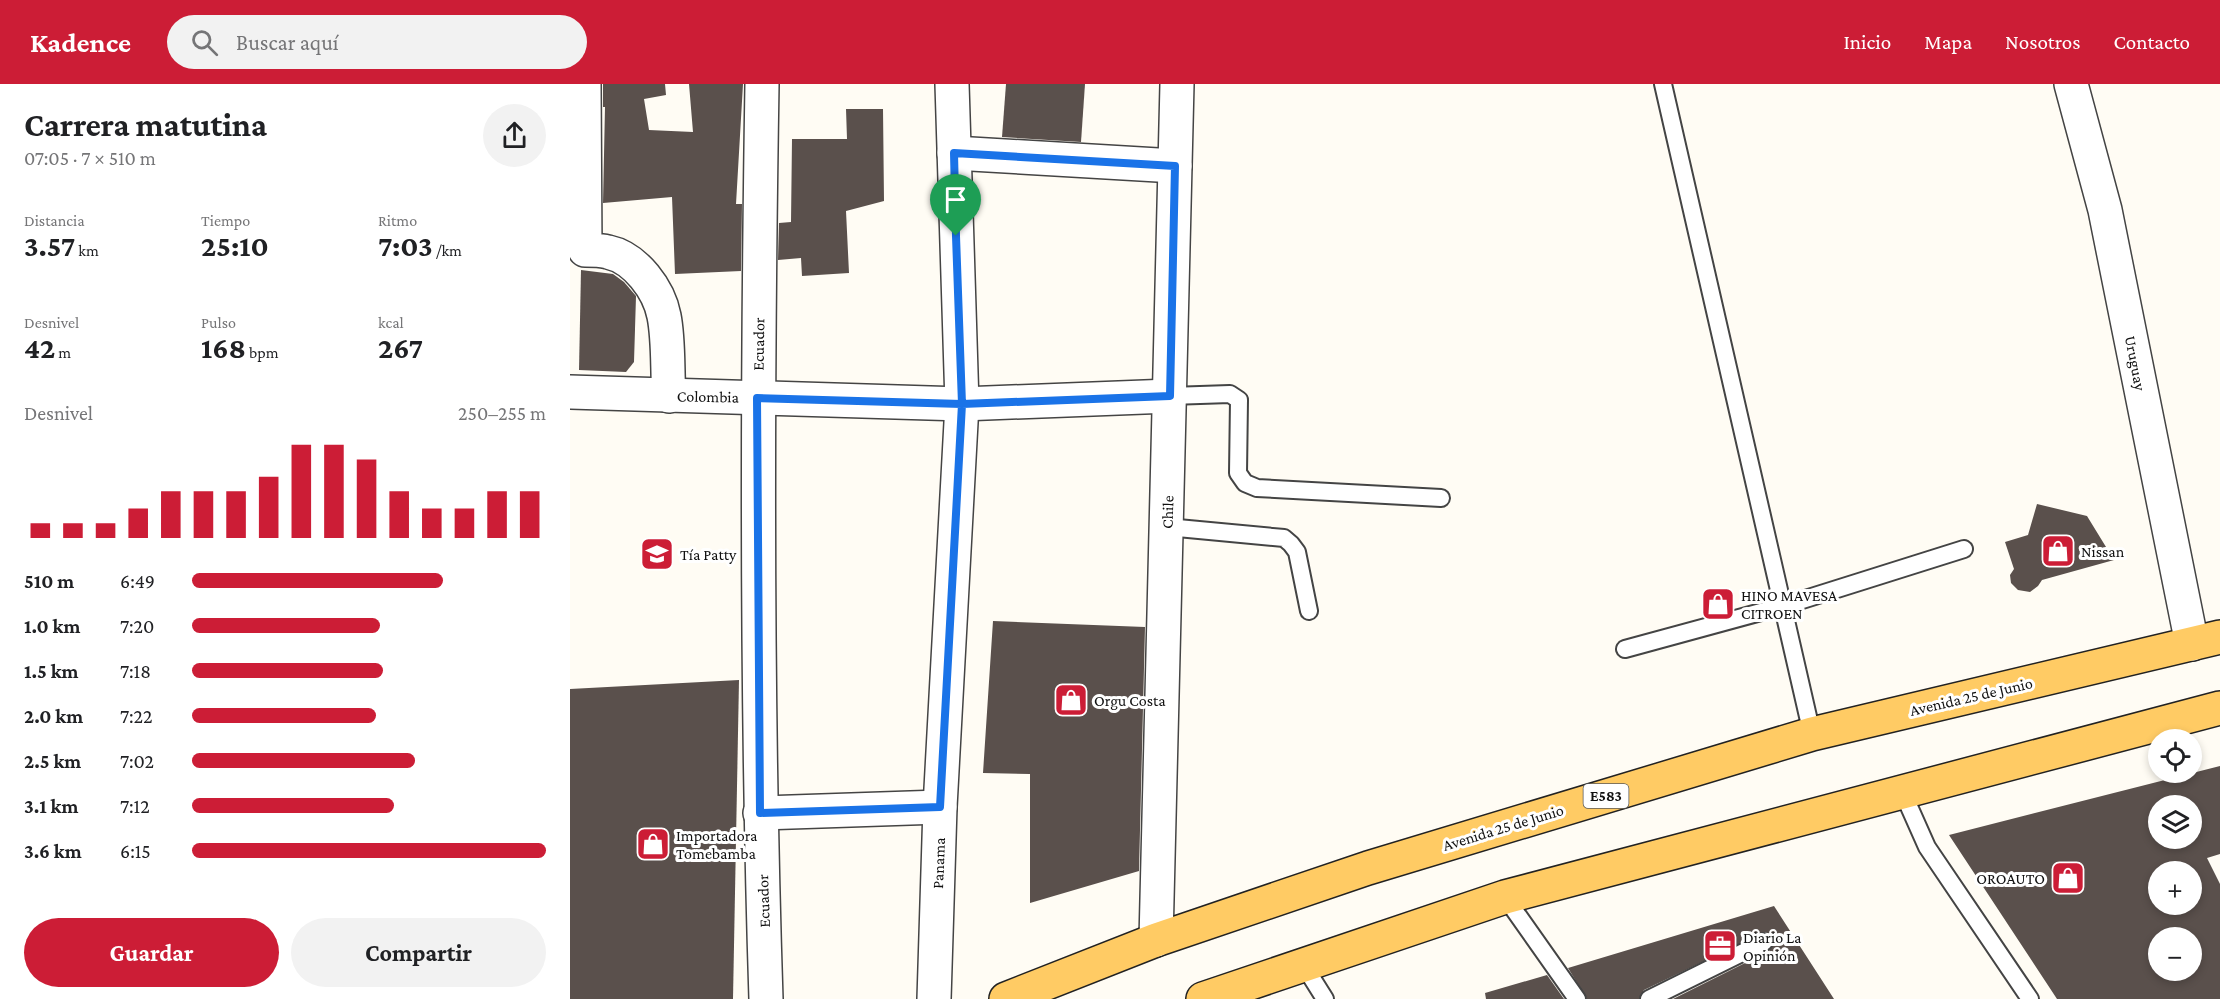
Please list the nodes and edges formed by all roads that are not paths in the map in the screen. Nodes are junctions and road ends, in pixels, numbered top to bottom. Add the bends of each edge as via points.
1 (584, 84) edge
2 (762, 84) edge
3 (952, 84) edge
4 (1177, 84) edge
5 (1663, 84) edge
6 (2072, 84) edge
7 (954, 153) junction
8 (1175, 166) junction
9 (570, 392) edge
10 (669, 396) junction
11 (1170, 396) junction
12 (757, 398) junction
13 (962, 404) junction
14 (1441, 498) dead end
15 (1167, 527) junction
16 (1964, 549) dead end
17 (1783, 606) junction
18 (1309, 611) dead end
19 (2206, 640) edge
20 (1625, 649) dead end
21 (2220, 708) edge
22 (1812, 734) junction
23 (1903, 794) junction
24 (940, 807) junction
25 (760, 813) junction
26 (1505, 897) junction
27 (1156, 940) junction
28 (1764, 942) dead end
29 (1303, 964) junction
30 (766, 999) edge
31 (934, 999) edge
32 (1006, 999) edge
33 (1203, 999) edge
34 (1325, 999) edge
35 (1577, 999) edge
36 (1649, 999) edge
37 (2030, 999) edge

1 - 10 street via 585,250 609,252 628,260 655,293 664,315
2 - 12 street, Ecuador
3 - 7 street, Panama
4 - 8 street, Chile
5 - 17 lane
6 - 19 street, Uruguay
7 - 8 street
7 - 13 street, Panama
8 - 11 street, Chile
9 - 10 street, Colombia
10 - 12 street, Colombia
11 - 13 street, Colombia
11 - 14 lane via 1230,394 1239,400 1238,473 1245,483 1257,488
11 - 15 street, Chile
12 - 13 street, Colombia
12 - 25 street, Ecuador
13 - 24 street, Panama
15 - 18 lane via 1284,538 1297,552
15 - 27 street, Chile
16 - 17 lane
17 - 20 lane
17 - 22 lane
19 - 22 main road, Avenida 25 de Junio / E583
21 - 23 main road
22 - 27 main road, Avenida 25 de Junio / E583 via 1368,868
23 - 26 main road
23 - 37 lane via 1927,847
24 - 25 street
24 - 31 street, Panama
25 - 30 street, Ecuador
26 - 29 main road
26 - 35 lane
27 - 32 main road, Avenida 25 de Junio / E583
28 - 36 lane
29 - 33 main road
29 - 34 lane

